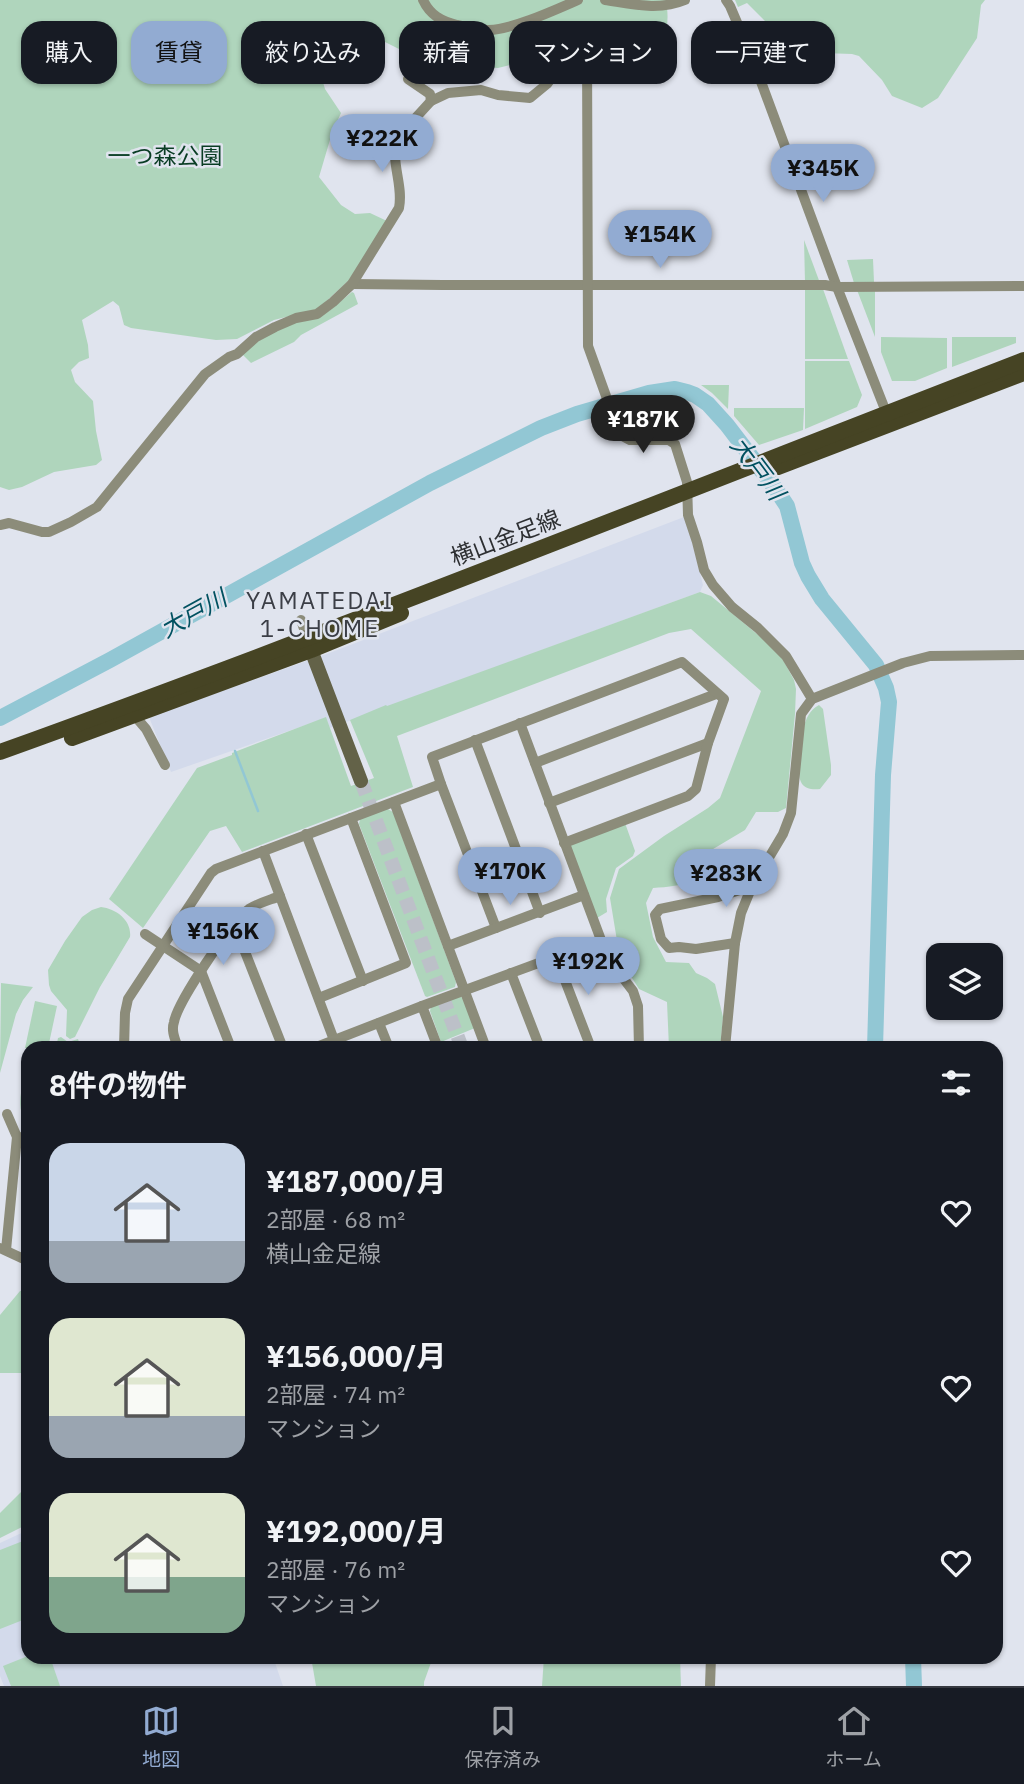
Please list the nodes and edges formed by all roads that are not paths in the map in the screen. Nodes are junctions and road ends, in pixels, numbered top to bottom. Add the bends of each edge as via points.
1 (423, 0) edge
2 (578, 0) edge
3 (605, 0) edge
4 (685, 0) edge
5 (726, 0) edge
6 (415, 84) edge
7 (431, 101) junction
8 (352, 284) junction
9 (587, 285) junction
10 (1024, 286) edge
11 (837, 287) junction
12 (1024, 360) edge
13 (1024, 373) edge
14 (889, 418) junction
15 (687, 497) junction
16 (0, 525) edge
17 (301, 620) dead end
18 (309, 644) junction
19 (1024, 655) edge
20 (716, 694) junction
21 (812, 699) junction
22 (134, 715) junction
23 (520, 723) junction
24 (475, 740) junction
25 (708, 743) junction
26 (0, 752) edge
27 (0, 763) edge
28 (535, 763) junction
29 (165, 765) dead end
30 (360, 781) tunnel mouth
31 (441, 784) junction
32 (394, 802) junction
33 (549, 803) junction
34 (351, 818) junction
35 (306, 834) junction
36 (564, 843) junction
37 (263, 851) junction
38 (752, 886) junction
39 (584, 895) junction
40 (280, 896) junction
41 (540, 912) junction
42 (234, 924) junction
43 (496, 928) junction
44 (145, 934) dead end
45 (601, 940) junction
46 (735, 943) junction
47 (162, 946) junction
48 (448, 946) junction
49 (556, 957) junction
50 (201, 971) junction
51 (511, 973) junction
52 (363, 981) junction
53 (465, 990) junction
54 (319, 998) junction
55 (422, 1006) junction
56 (379, 1023) junction
57 (124, 1041) edge
58 (175, 1041) edge
59 (228, 1041) edge
60 (280, 1041) edge
61 (334, 1041) edge
62 (341, 1041) edge
63 (386, 1041) edge
64 (435, 1041) edge
65 (483, 1041) edge
66 (537, 1041) edge
67 (588, 1041) edge
68 (639, 1041) edge
69 (726, 1041) edge
70 (6, 1114) dead end
71 (21, 1135) edge
72 (21, 1149) edge
73 (3, 1249) edge
74 (21, 1258) edge
75 (711, 1664) edge
76 (710, 1686) edge

1 - 2 street via 432,14 445,22 489,30
3 - 4 street via 643,6
5 - 11 street via 753,60
6 - 7 street via 430,94
7 - 8 street via 396,143 399,208
7 - 9 street via 448,93 481,90 530,98 569,54 587,44
8 - 9 street
8 - 16 street via 317,314 296,318 256,337 205,373 97,507 49,532
9 - 11 street
9 - 15 street via 588,346 617,433 631,440 675,443
10 - 11 street
11 - 14 street
12 - 14 main road, 横山金足線
13 - 14 main road, 横山金足線
14 - 15 main road, 横山金足線
15 - 18 main road, 横山金足線 via 405,611
15 - 21 street via 704,570 713,585 786,656
17 - 18 street
18 - 22 main road, 横山金足線
18 - 26 main road, 横山金足線
18 - 30 street
19 - 21 street via 930,656
20 - 23 street via 682,662
20 - 25 street via 724,699
20 - 28 street
21 - 38 street via 801,714 791,813
22 - 27 main road, 横山金足線
22 - 29 street
23 - 24 street
23 - 28 street
24 - 31 street via 432,757
24 - 41 street
25 - 33 street
25 - 36 street via 696,789 688,796
28 - 33 street
31 - 32 street
31 - 43 street
32 - 34 street
32 - 48 street
33 - 36 street
34 - 35 street
34 - 52 street via 406,963
35 - 37 street
35 - 52 street
36 - 39 street
37 - 40 street
37 - 47 street via 211,873
38 - 46 street
38 - 46 street via 660,909 655,915 661,939 669,948
39 - 41 street
39 - 45 street
40 - 42 street via 248,910
40 - 54 street
41 - 43 street
42 - 50 street
42 - 60 street
43 - 48 street
44 - 47 street
45 - 49 street
45 - 68 street via 633,991
46 - 69 street
47 - 50 street
47 - 57 street via 128,999
48 - 53 street
49 - 51 street
49 - 67 street
50 - 58 street via 173,1023
50 - 59 street
51 - 53 street
51 - 66 street
52 - 54 street
53 - 55 street
53 - 65 street
54 - 61 street
55 - 56 street
55 - 64 street
56 - 62 street
56 - 63 street
70 - 71 street
72 - 73 street
73 - 74 street
75 - 76 street

